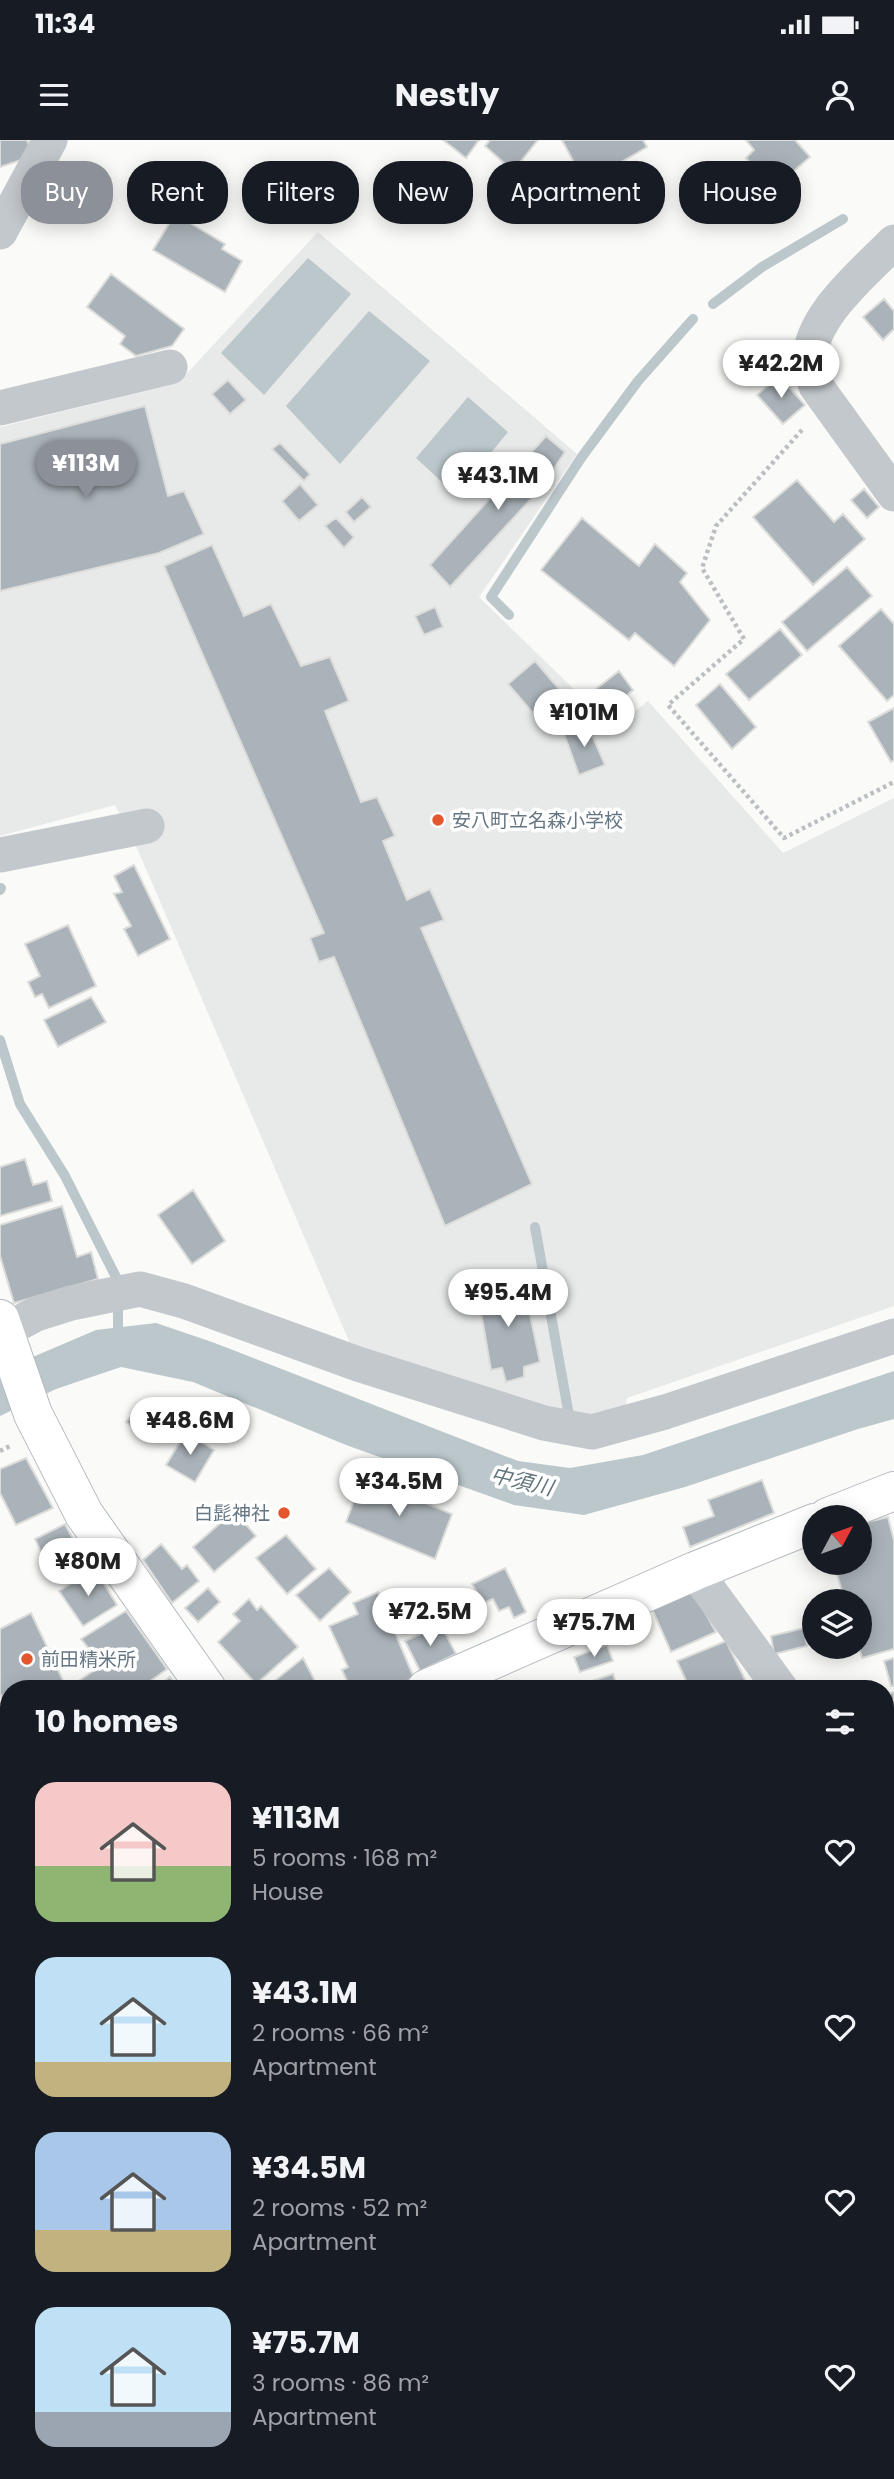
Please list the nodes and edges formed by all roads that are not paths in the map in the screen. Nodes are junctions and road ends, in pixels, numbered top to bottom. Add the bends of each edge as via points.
1 (51, 140) edge
2 (0, 232) edge
3 (894, 242) edge
4 (170, 367) dead end
5 (0, 408) edge
6 (893, 488) edge
7 (147, 826) dead end
8 (0, 855) edge
9 (4, 1334) edge
10 (894, 1336) edge
11 (894, 1491) edge
12 (858, 1505) edge
13 (802, 1528) edge
14 (695, 1571) junction
15 (201, 1680) edge
16 (470, 1680) edge
17 (774, 1680) edge

1 - 2 street
3 - 6 street via 837,299 820,326 810,366 816,386
4 - 5 street
7 - 8 street
9 - 10 street via 36,1314 140,1289 533,1420 592,1432
9 - 15 street via 33,1415 84,1514
11 - 12 street
13 - 14 street
14 - 16 street
14 - 17 street

